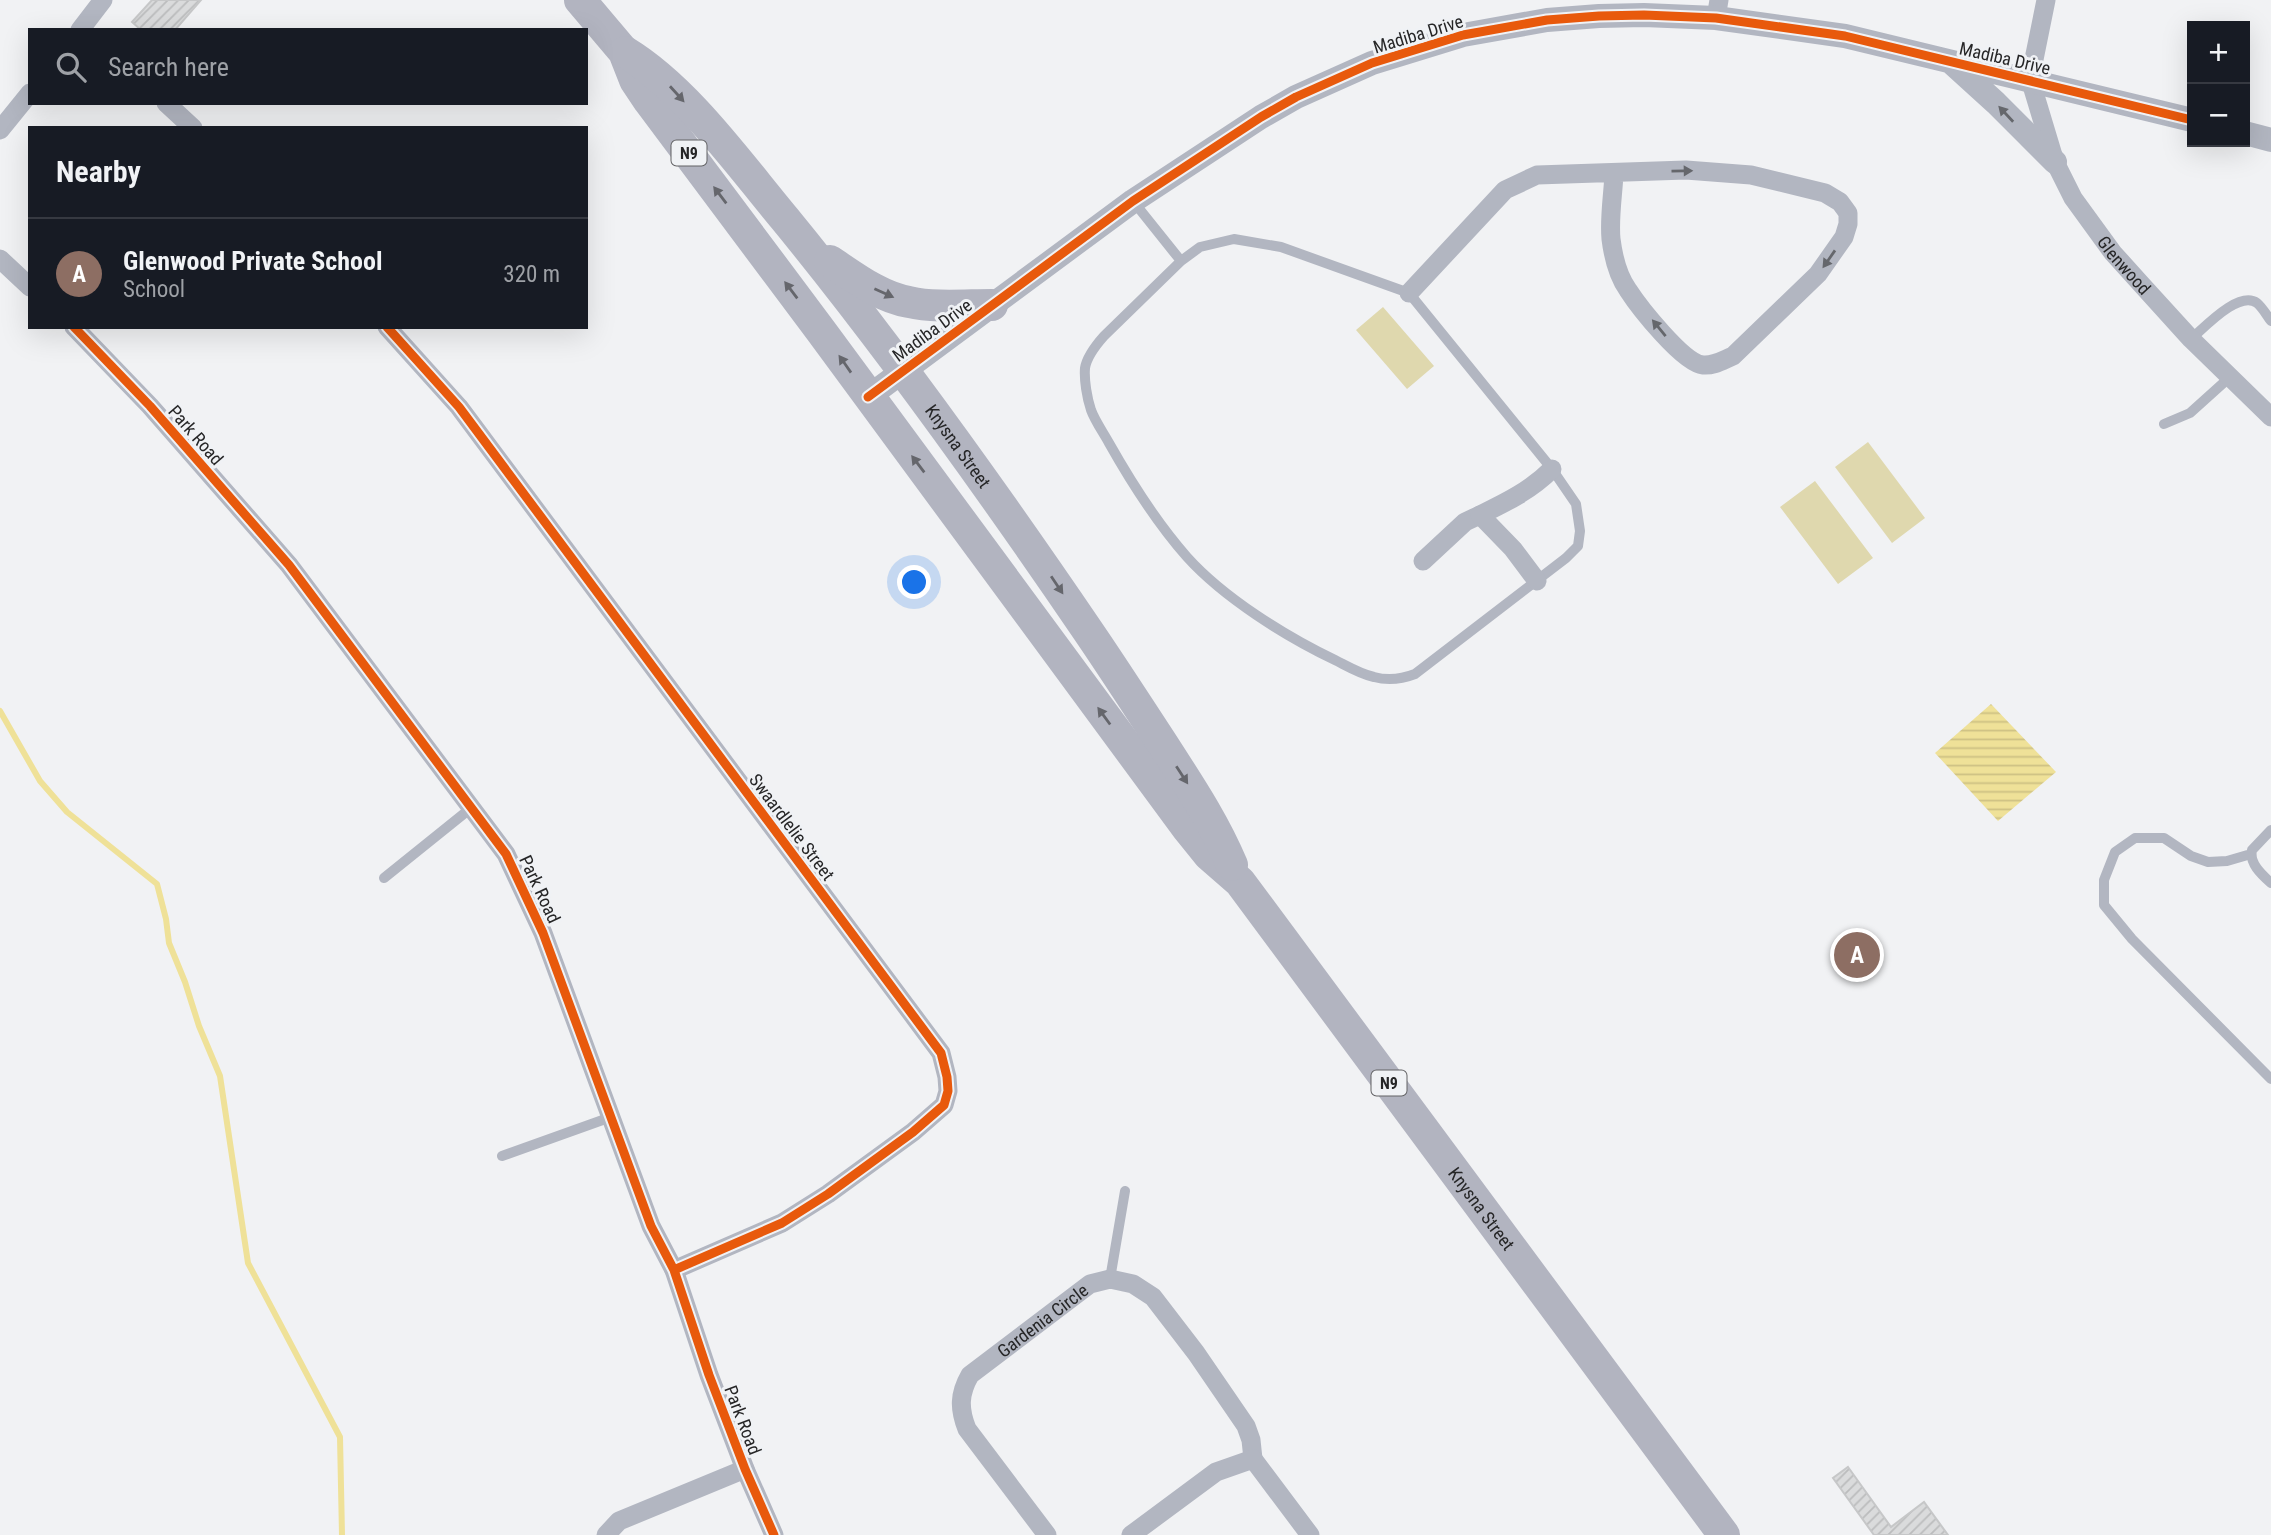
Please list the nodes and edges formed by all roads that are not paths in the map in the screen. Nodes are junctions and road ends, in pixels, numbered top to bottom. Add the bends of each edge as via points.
1 (103, 0) edge
2 (580, 0) edge
3 (2046, 0) edge
4 (1717, 9) edge
5 (82, 28) edge
6 (624, 52) junction
7 (1949, 61) junction
8 (2029, 79) junction
9 (28, 95) edge
10 (168, 105) edge
11 (2187, 119) edge
12 (191, 126) edge
13 (0, 130) edge
14 (2250, 134) edge
15 (2271, 140) edge
16 (2055, 162) junction
17 (1614, 174) junction
18 (1133, 201) junction
19 (806, 245) junction
20 (0, 260) edge
21 (1181, 261) junction
22 (28, 285) edge
23 (1409, 293) junction
24 (992, 305) junction
25 (2271, 321) edge
26 (76, 329) edge
27 (389, 329) edge
28 (2191, 339) junction
29 (904, 370) junction
30 (2231, 376) junction
31 (868, 397) junction
32 (2271, 417) edge
33 (2164, 424) dead end
34 (1552, 469) junction
35 (1480, 515) junction
36 (1423, 561) dead end
37 (1536, 581) junction
38 (471, 808) junction
39 (2271, 830) edge
40 (2251, 854) junction
41 (384, 878) dead end
42 (1240, 882) junction
43 (2271, 883) edge
44 (2271, 1079) edge
45 (611, 1117) junction
46 (502, 1156) dead end
47 (1125, 1191) dead end
48 (674, 1270) junction
49 (1110, 1279) junction
50 (1253, 1459) junction
51 (745, 1469) junction
52 (606, 1535) edge
53 (774, 1535) edge
54 (1047, 1535) edge
55 (1131, 1535) edge
56 (1310, 1535) edge
57 (1724, 1535) edge

1 - 5 street
2 - 6 highway, Knysna Street / N9
3 - 8 street
4 - 7 street, Madiba Drive
4 - 18 street, Madiba Drive via 1547,20 1415,49 1296,97
6 -> 19 highway, Knysna Street / N9 via 668,85 727,148
31 -> 6 highway, Knysna Street / N9 via 649,101
7 - 8 street, Madiba Drive
16 -> 7 street
8 - 11 street, Madiba Drive
8 - 16 street, Glenwood
9 - 13 street
10 - 12 street
14 - 15 street
16 - 28 street, Glenwood via 2073,198 2113,253
17 -> 17 street via 1686,170 1751,175 1825,193 1848,213 1848,225 1818,274 1792,300 1733,356 1704,366 1685,357 1627,289 1611,238
17 - 23 street via 1536,175 1505,190
18 - 21 lane
18 - 24 street, Madiba Drive
19 -> 24 highway via 847,273 909,303
19 - 29 highway, Knysna Street / N9
20 - 22 street
21 - 23 lane via 1200,247 1234,239 1281,247
21 - 37 lane via 1093,349 1086,383 1091,411 1117,457 1188,558 1271,625 1358,671 1391,680 1415,674
23 - 34 lane
24 - 29 street, Madiba Drive
25 - 28 lane via 2259,304 2242,300
26 - 38 street, Park Road via 289,565
27 - 48 street, Swaardlelie Street via 459,408 945,1063 948,1090 944,1105 913,1132 782,1223
28 - 30 street, Glenwood
29 - 31 street, Madiba Drive
29 -> 42 highway, Knysna Street / N9 via 1114,670 1210,817
30 - 32 street, Glenwood
30 - 33 lane via 2190,413
42 -> 31 highway, Knysna Street / N9 via 1188,829
34 - 35 street via 1522,494
34 - 37 lane via 1576,504 1580,531 1577,546
35 - 36 street via 1465,522
35 - 37 street
38 - 41 lane
38 - 45 street, Park Road via 506,855 543,933
39 - 40 lane
40 - 43 lane
40 - 44 lane via 2208,862 2164,838 2135,838 2115,852 2104,880 2104,905
42 - 57 highway, Knysna Street / N9
45 - 46 lane
45 - 48 street, Park Road via 651,1226
47 - 49 lane
48 - 51 street, Park Road
49 - 50 street, Gardenia Circle via 1133,1284 1153,1297 1246,1426
49 - 54 street, Gardenia Circle via 1081,1290 970,1375 964,1385 961,1414 967,1429
50 - 55 street via 1216,1472
50 - 56 street
51 - 52 street via 619,1521
51 - 53 street, Park Road

